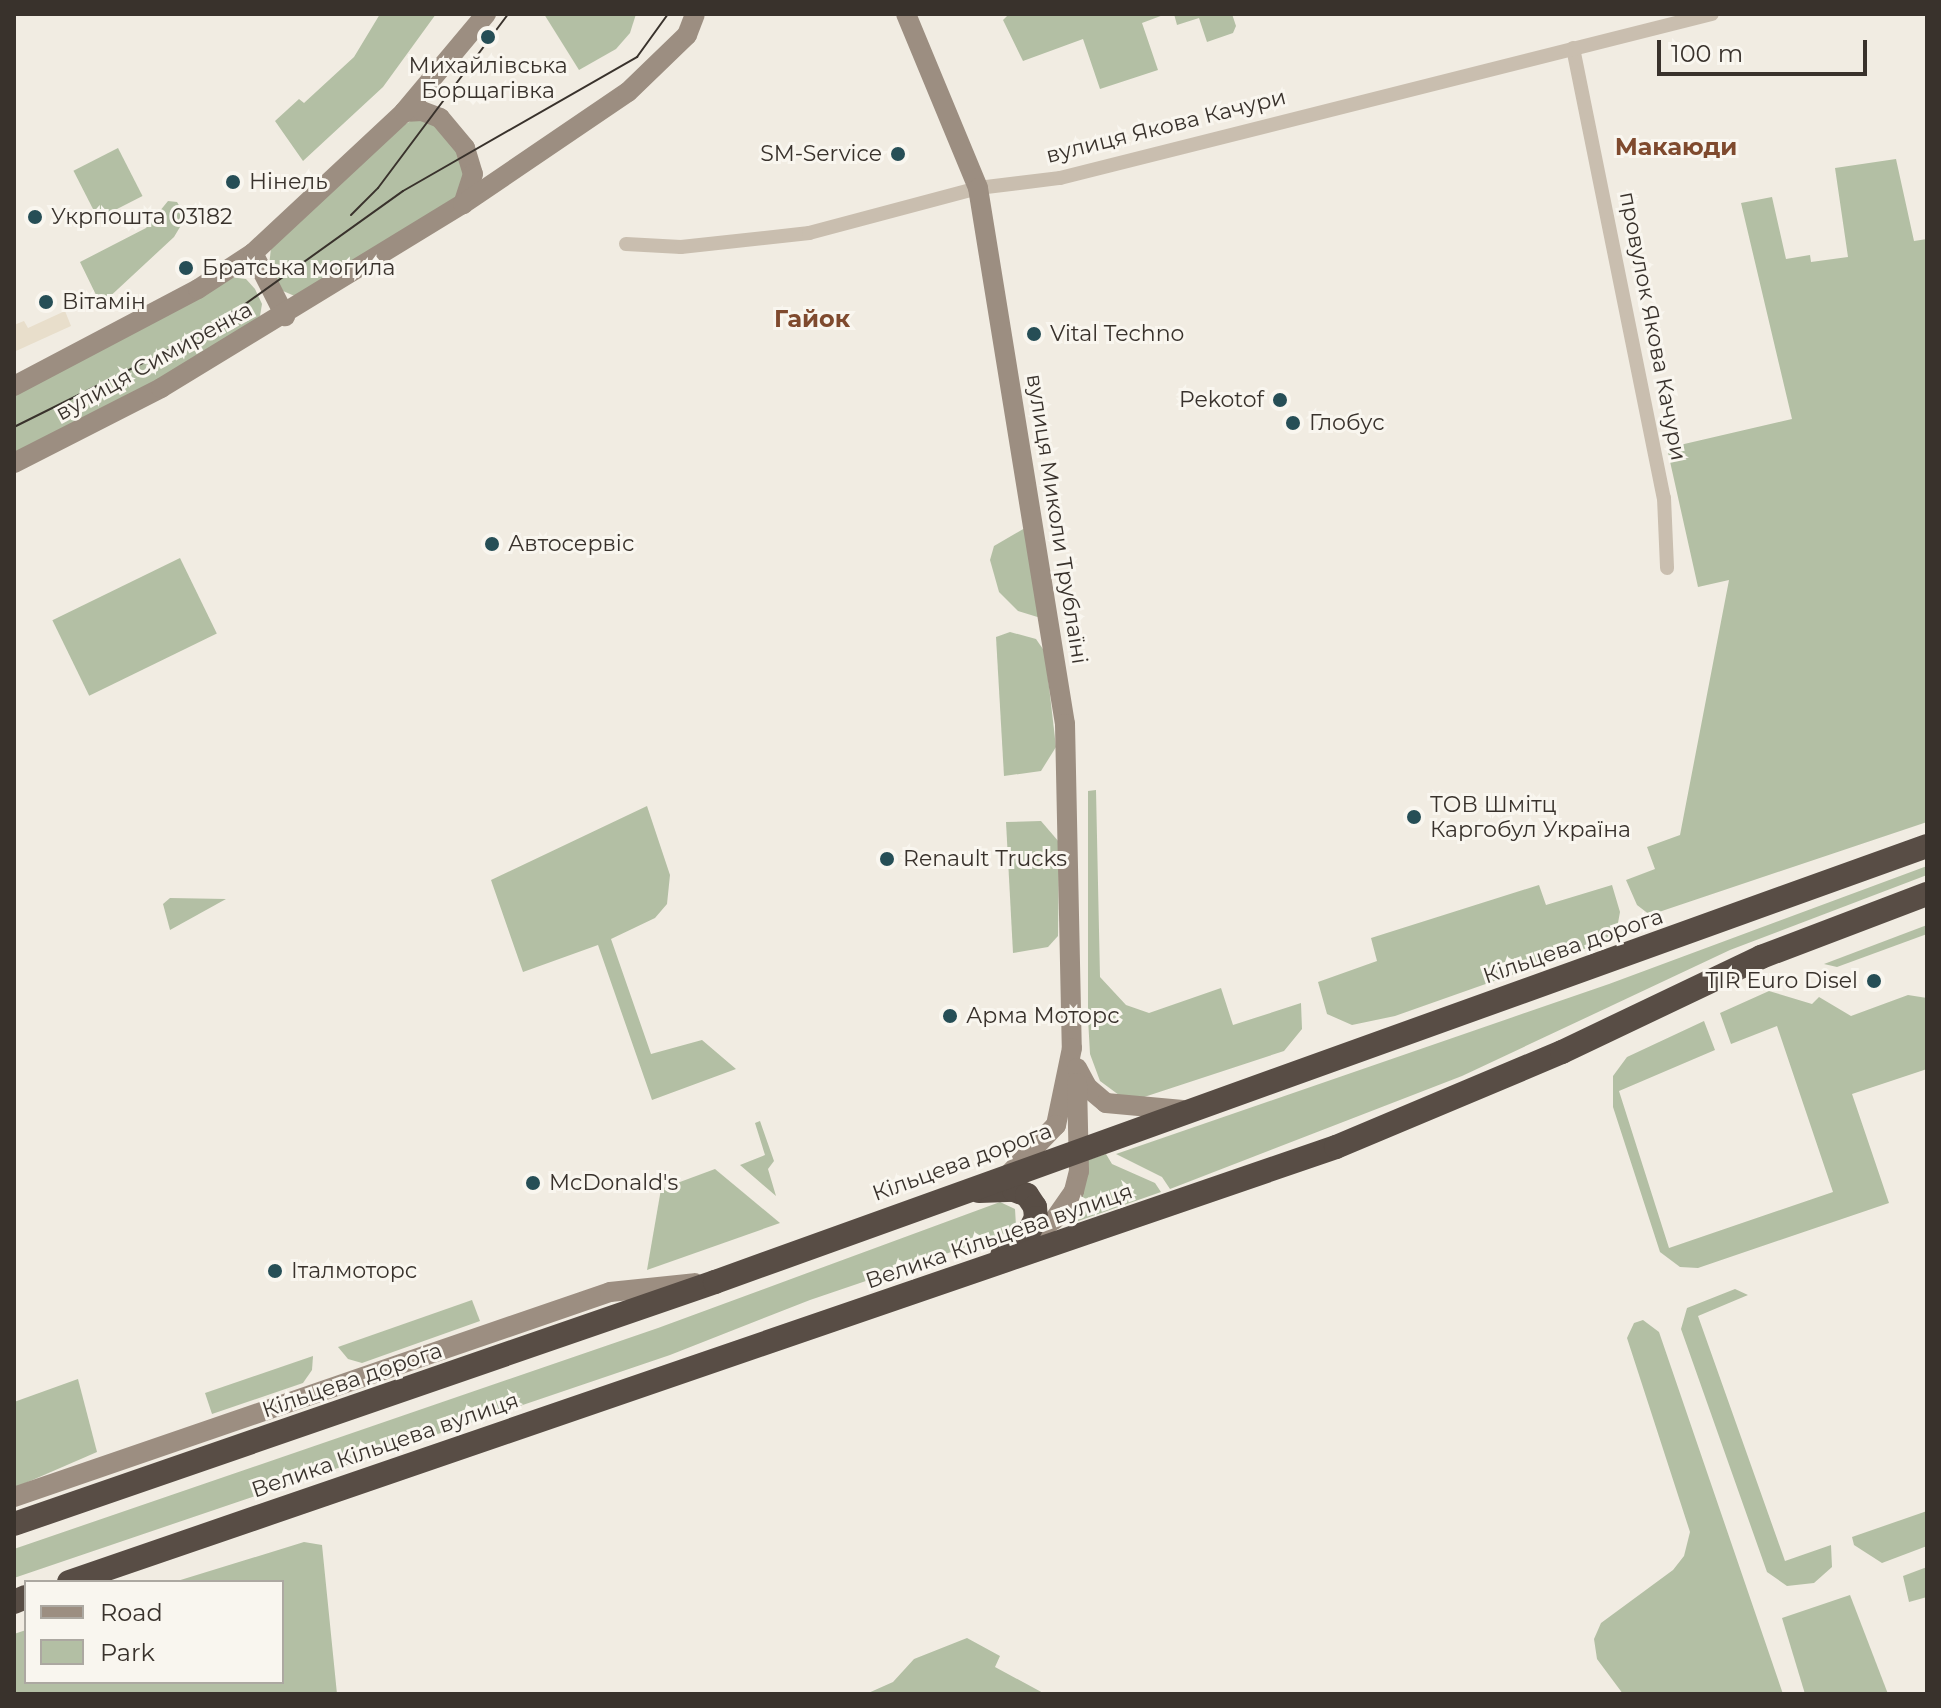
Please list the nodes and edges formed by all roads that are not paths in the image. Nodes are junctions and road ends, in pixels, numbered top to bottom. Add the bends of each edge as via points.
1 (486, 14) edge
2 (695, 14) edge
3 (906, 14) edge
4 (1712, 14) edge
5 (1573, 48) junction
6 (404, 112) junction
7 (978, 188) junction
8 (463, 204) junction
9 (626, 244) dead end
10 (253, 253) junction
11 (285, 316) junction
12 (14, 386) edge
13 (14, 463) edge
14 (1667, 568) dead end
15 (1927, 846) edge
16 (1927, 894) edge
17 (1074, 1057) junction
18 (1183, 1110) junction
19 (1078, 1148) junction
20 (1010, 1173) junction
21 (955, 1192) junction
22 (1025, 1240) junction
23 (976, 1271) junction
24 (715, 1282) junction
25 (14, 1497) edge
26 (14, 1524) edge
27 (75, 1580) edge

1 - 6 street, вулиця Симиренка
2 - 8 street, вулиця Симиренка via 687,35 637,86
3 - 7 street, вулиця Миколи Трублаїні
4 - 5 street, вулиця Якова Качури
5 - 7 street, вулиця Якова Качури via 1060,178
5 - 14 street, провулок Якова Качури via 1664,498
6 - 8 street via 434,114 460,141 473,168
6 - 10 street, вулиця Симиренка
7 - 9 street, вулиця Якова Качури via 809,233 681,247
7 - 17 street, вулиця Миколи Трублаїні via 1065,724
8 - 11 street, вулиця Симиренка
10 - 11 street
10 - 12 street, вулиця Симиренка via 198,289
11 - 13 street, вулиця Симиренка via 132,405
15 - 18 highway, Кільцева дорога
16 - 23 highway, Велика Кільцева вулиця via 1761,957 1562,1052 1336,1147
17 - 18 street via 1087,1087 1106,1103
17 - 19 street
17 - 20 street, вулиця Миколи Трублаїні via 1056,1125
18 - 19 highway, Кільцева дорога
19 - 20 highway, Кільцева дорога
19 - 22 street via 1079,1171 1069,1205
20 - 21 highway, Кільцева дорога
21 - 22 highway via 1014,1190 1027,1195 1036,1218
21 - 24 highway, Кільцева дорога
22 - 23 highway
23 - 27 highway, Велика Кільцева вулиця
24 - 25 street via 610,1292
24 - 26 highway, Кільцева дорога

